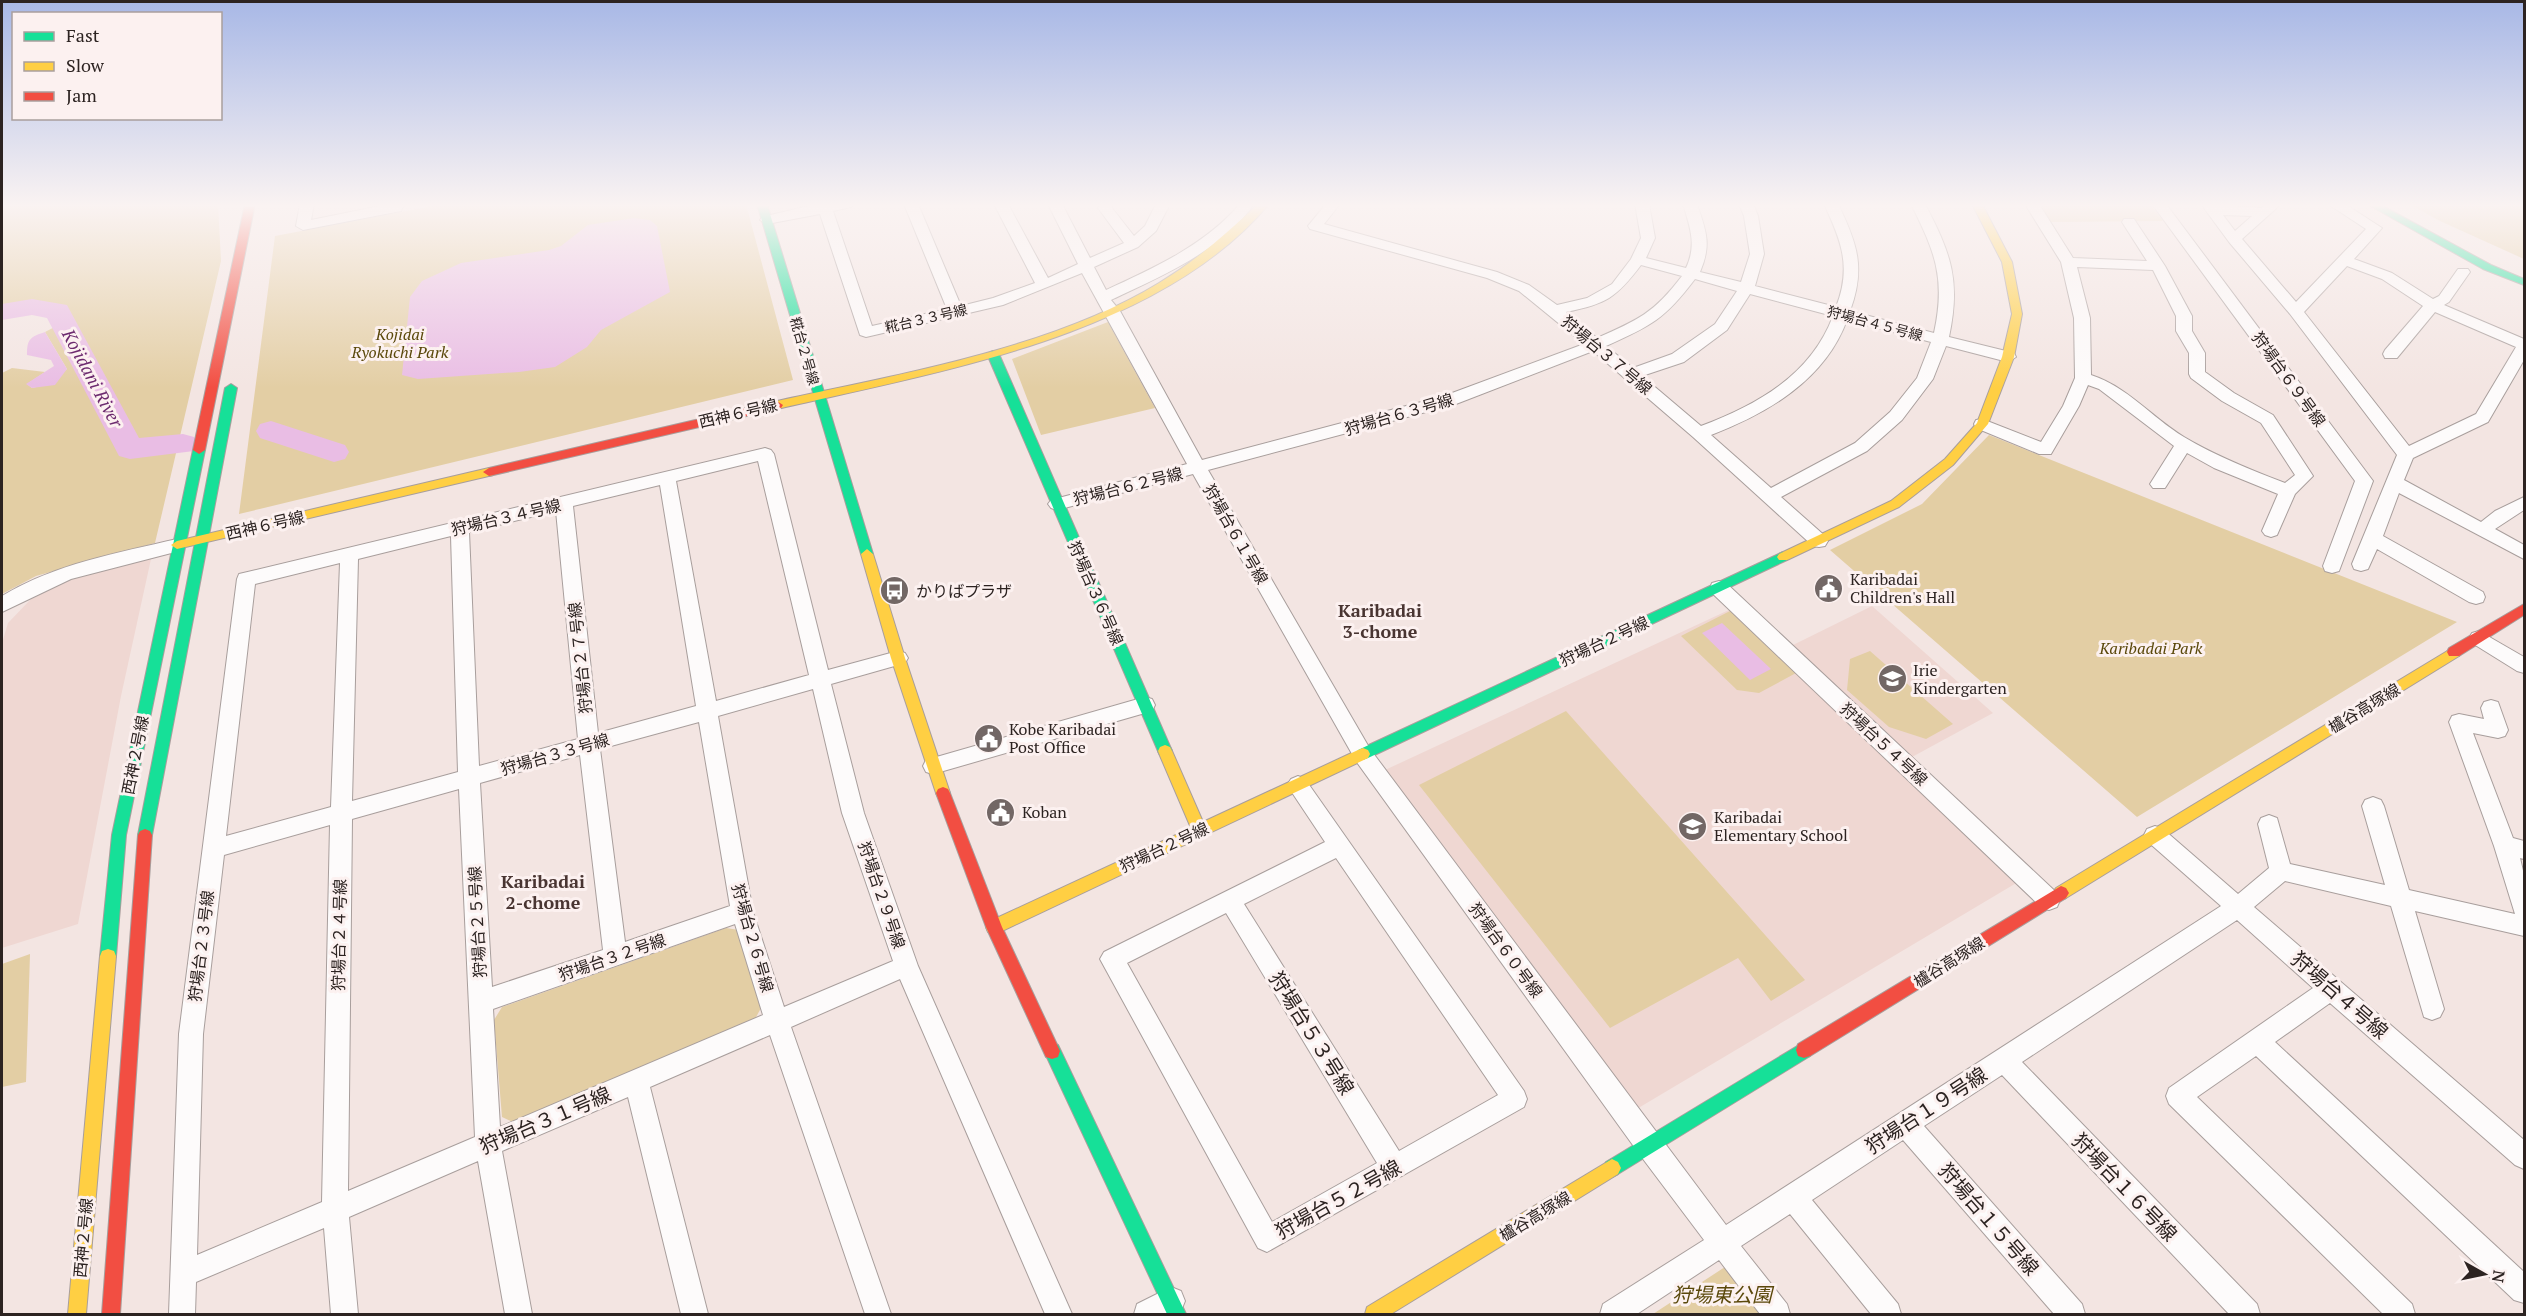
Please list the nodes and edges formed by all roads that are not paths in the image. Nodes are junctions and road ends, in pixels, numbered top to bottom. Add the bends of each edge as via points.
1 (237, 265) edge
2 (780, 265) edge
3 (844, 265) edge
4 (937, 265) edge
5 (1034, 265) edge
6 (1089, 265) edge
7 (1170, 265) edge
8 (1194, 265) edge
9 (1457, 265) edge
10 (1634, 265) edge
11 (1658, 265) edge
12 (1695, 265) edge
13 (1754, 265) edge
14 (1851, 265) edge
15 (1944, 265) edge
16 (2008, 265) edge
17 (2069, 265) edge
18 (2145, 265) edge
19 (2204, 265) edge
20 (2257, 265) edge
21 (2339, 265) edge
22 (2356, 265) edge
23 (2484, 265) edge
24 (2158, 266) joint
25 (1086, 267) junction
26 (2463, 272) dead end
27 (1691, 274) junction
28 (2524, 282) edge
29 (1044, 285) junction
30 (1746, 289) junction
31 (1107, 304) junction
32 (2432, 305) junction
33 (1554, 310) junction
34 (956, 311) junction
35 (2296, 311) junction
36 (1842, 314) junction
37 (1940, 340) junction
38 (1595, 345) junction
39 (2524, 346) edge
40 (993, 354) junction
41 (2391, 354) dead end
42 (2008, 357) junction
43 (1630, 375) junction
44 (233, 378) dead end
45 (2083, 378) junction
46 (817, 394) junction
47 (1982, 424) junction
48 (1699, 433) junction
49 (2184, 444) junction
50 (765, 454) joint
51 (2406, 454) junction
52 (1198, 468) junction
53 (667, 478) junction
54 (2393, 482) junction
55 (2159, 484) dead end
56 (2288, 491) junction
57 (1769, 496) junction
58 (564, 503) junction
59 (2524, 503) edge
60 (1057, 504) junction
61 (460, 528) junction
62 (2483, 529) junction
63 (2271, 531) dead end
64 (2374, 539) junction
65 (200, 540) junction
66 (1819, 541) junction
67 (177, 545) junction
68 (2524, 553) edge
69 (349, 554) junction
70 (2361, 564) dead end
71 (2332, 566) dead end
72 (246, 579) joint
73 (1719, 588) junction
74 (2476, 597) dead end
75 (2, 605) edge
76 (2524, 609) edge
77 (2479, 638) junction
78 (898, 658) junction
79 (2524, 666) edge
80 (819, 680) junction
81 (1145, 705) junction
82 (2491, 708) dead end
83 (707, 711) junction
84 (589, 744) junction
85 (1363, 755) junction
86 (933, 766) junction
87 (469, 778) junction
88 (1298, 785) junction
89 (2373, 806) dead end
90 (341, 813) junction
91 (2269, 824) dead end
92 (1200, 831) junction
93 (2155, 835) junction
94 (1340, 845) junction
95 (2515, 848) edge
96 (213, 849) junction
97 (2282, 870) junction
98 (2399, 897) junction
99 (1230, 900) junction
100 (2049, 900) junction
101 (2239, 907) junction
102 (2524, 910) edge
103 (742, 912) junction
104 (2524, 926) edge
105 (994, 927) junction
106 (615, 956) junction
107 (906, 966) junction
108 (2332, 988) junction
109 (481, 1002) junction
110 (2432, 1009) dead end
111 (777, 1021) junction
112 (2257, 1041) junction
113 (2003, 1059) junction
114 (636, 1081) junction
115 (1905, 1124) junction
116 (488, 1144) junction
117 (1649, 1146) junction
118 (2524, 1156) edge
119 (1394, 1167) junction
120 (1793, 1197) junction
121 (335, 1209) junction
122 (1722, 1243) junction
123 (184, 1274) junction
124 (2524, 1290) edge
125 (1174, 1308) edge
126 (77, 1314) edge
127 (111, 1314) edge
128 (182, 1314) edge
129 (345, 1314) edge
130 (519, 1314) edge
131 (695, 1314) edge
132 (878, 1314) edge
133 (1059, 1314) edge
134 (1148, 1314) edge
135 (1374, 1314) edge
136 (1613, 1314) edge
137 (1777, 1314) edge
138 (1888, 1314) edge
139 (2072, 1314) edge
140 (2247, 1314) edge
141 (2402, 1314) edge

1 - 67 street, 西神２号線
2 - 46 street, 糀台２号線
3 - 34 street, 糀台３３号線 via 866,332
4 - 34 street
5 - 29 street
6 - 25 street, 糀台３３号線
7 - 31 street
8 - 31 street, 西神６号線 via 1179,276
9 - 33 street, 狩場台３７号線 via 1524,288
10 - 33 street via 1617,286 1592,302
11 - 27 street, 狩場台４５号線
12 - 27 street, 狩場台６３号線
13 - 30 street
14 - 36 street
15 - 37 street via 1947,309
16 - 42 street, 狩場台２号線 via 2017,314
17 - 45 street via 2082,318
18 - 24 street
19 - 71 street, 狩場台６９号線 via 2364,481
20 - 35 street
21 - 35 street
22 - 32 street via 2387,276
23 - 28 street
24 - 56 street via 2184,316 2184,331 2197,353 2197,374 2228,398 2267,419 2304,476
25 - 29 street, 糀台３３号線
25 - 31 street, 狩場台６１号線
26 - 32 street via 2444,299
27 - 30 street, 狩場台４５号線
27 - 38 street, 狩場台６３号線 via 1670,302 1643,324
29 - 34 street, 糀台３３号線 via 998,302
30 - 36 street, 狩場台４５号線
30 - 43 street via 1721,327 1678,358
31 - 40 street, 西神６号線
31 - 52 street, 狩場台６１号線
32 - 39 street
32 - 41 street
33 - 38 street, 狩場台３７号線
35 - 51 street
36 - 37 street, 狩場台４５号線
36 - 48 street via 1821,356 1783,392 1750,413
37 - 42 street, 狩場台４５号線
37 - 57 street via 1926,379 1896,416 1861,447
38 - 43 street, 狩場台３７号線
38 - 52 street, 狩場台６３号線 via 1450,400
39 - 51 street via 2482,418
40 - 46 street, 西神６号線
40 - 60 street, 狩場台３６号線
42 - 47 street, 狩場台２号線
43 - 48 street, 狩場台３７号線
44 - 65 street, 西神２号線
45 - 47 street via 2045,450
45 - 49 street via 2106,385
46 - 65 street, 西神６号線
46 - 78 street, 糀台２号線
47 - 66 street, 狩場台２号線 via 1949,462 1895,504
48 - 57 street, 狩場台３７号線
49 - 55 street
49 - 56 street via 2220,464
50 - 53 street, 狩場台３４号線
50 - 80 street, 狩場台２９号線
51 - 54 street
52 - 60 street, 狩場台６２号線
52 - 85 street, 狩場台６１号線
53 - 58 street, 狩場台３４号線
53 - 83 street, 狩場台２６号線
54 - 62 street
54 - 64 street
56 - 63 street
57 - 66 street, 狩場台３７号線
58 - 61 street, 狩場台３４号線
58 - 84 street, 狩場台２７号線
59 - 62 street
60 - 81 street, 狩場台３６号線
61 - 69 street, 狩場台３４号線
61 - 87 street, 狩場台２５号線
62 - 68 street
64 - 70 street
64 - 74 street
65 - 67 street, 西神６号線
65 - 127 street, 西神２号線 via 147,827
66 - 73 street, 狩場台２号線
67 - 75 street via 72,571
67 - 126 street, 西神２号線 via 119,835
69 - 72 street, 狩場台３４号線
69 - 90 street, 狩場台２４号線
72 - 96 street, 狩場台２３号線
73 - 85 street, 狩場台２号線
73 - 100 street, 狩場台５４号線
76 - 77 street, 櫨谷高塚線
77 - 79 street
77 - 93 street, 櫨谷高塚線
78 - 80 street, 狩場台３３号線
78 - 86 street, 糀台２号線
80 - 83 street, 狩場台３３号線
80 - 107 street, 狩場台２９号線 via 853,813
81 - 86 street
81 - 92 street, 狩場台３６号線
82 - 95 street via 2498,730 2459,722
83 - 84 street, 狩場台３３号線
83 - 103 street, 狩場台２６号線
84 - 87 street, 狩場台３３号線
84 - 106 street, 狩場台２７号線
85 - 88 street, 狩場台２号線
85 - 117 street, 狩場台６０号線
86 - 105 street, 糀台２号線
87 - 90 street, 狩場台３３号線
87 - 109 street, 狩場台２５号線
88 - 92 street, 狩場台２号線
88 - 94 street, 狩場台５２号線
89 - 98 street
90 - 96 street, 狩場台３３号線
90 - 121 street, 狩場台２４号線
91 - 97 street
92 - 105 street, 狩場台２号線
93 - 100 street, 櫨谷高塚線
93 - 101 street, 狩場台４号線
94 - 99 street, 狩場台５２号線
94 - 119 street, 狩場台５２号線 via 1515,1099
95 - 102 street
96 - 123 street, 狩場台２３号線 via 191,1034
97 - 98 street
97 - 101 street, 狩場台１９号線
98 - 104 street
98 - 110 street
99 - 119 street, 狩場台５３号線
99 - 119 street, 狩場台５２号線 via 1112,959 1267,1239
100 - 117 street, 櫨谷高塚線
101 - 108 street, 狩場台４号線
101 - 113 street, 狩場台１９号線
103 - 106 street, 狩場台３２号線
103 - 111 street, 狩場台２６号線
105 - 125 street, 糀台２号線
106 - 109 street, 狩場台３２号線
107 - 111 street, 狩場台３１号線
107 - 133 street, 狩場台２９号線
108 - 112 street
108 - 118 street, 狩場台４号線
109 - 116 street, 狩場台２５号線
111 - 114 street, 狩場台３１号線
111 - 132 street, 狩場台２６号線
112 - 124 street
112 - 141 street via 2178,1096
113 - 115 street, 狩場台１９号線
113 - 140 street, 狩場台１６号線
114 - 116 street, 狩場台３１号線
114 - 131 street
115 - 120 street, 狩場台１９号線
115 - 139 street, 狩場台１５号線
116 - 121 street, 狩場台３１号線
116 - 130 street, 狩場台２５号線
117 - 122 street, 狩場台６０号線
117 - 135 street, 櫨谷高塚線
120 - 122 street, 狩場台１９号線
120 - 138 street
121 - 123 street, 狩場台３１号線
121 - 129 street, 狩場台２４号線
122 - 136 street, 狩場台１９号線
122 - 137 street, 狩場台６０号線
123 - 128 street, 狩場台２３号線
125 - 134 street

